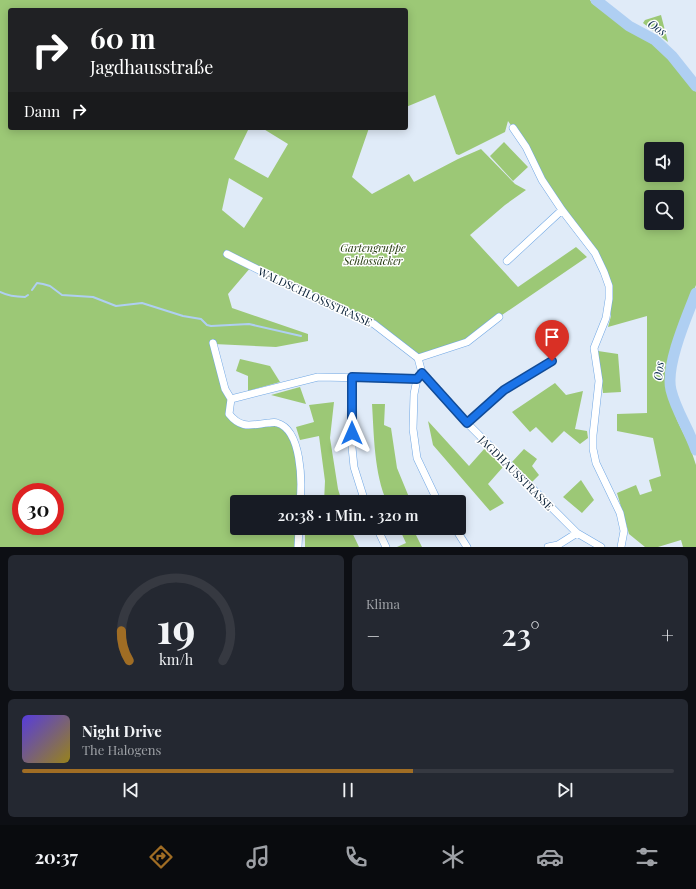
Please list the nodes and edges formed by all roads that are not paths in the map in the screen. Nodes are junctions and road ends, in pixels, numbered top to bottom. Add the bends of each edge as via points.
1 (513, 128) dead end
2 (562, 210) junction
3 (227, 254) dead end
4 (507, 261) dead end
5 (499, 317) dead end
6 (214, 343) dead end
7 (418, 358) junction
8 (552, 361) dead end
9 (422, 373) junction
10 (352, 377) junction
11 (417, 379) junction
12 (231, 398) junction
13 (467, 423) junction
14 (300, 495) edge
15 (363, 495) edge
16 (435, 495) edge
17 (577, 533) junction
18 (299, 535) edge
19 (380, 535) edge
20 (459, 535) edge
21 (298, 547) edge
22 (386, 547) edge
23 (467, 547) edge
24 (548, 547) edge
25 (601, 547) edge
26 (621, 547) edge

1 - 2 street
2 - 4 street
2 - 26 street via 595,253 609,286 606,318 594,348 599,381 592,441 596,463 623,522
3 - 7 street, WALDSCHLOSSSTRASSE via 321,301 374,324
5 - 7 street via 467,342
6 - 12 street via 225,390
7 - 9 street, JAGDHAUSSTRASSE
8 - 13 street via 504,390
9 - 11 street
9 - 13 street, JAGDHAUSSTRASSE
10 - 11 street
10 - 12 street via 318,376
10 - 15 street via 354,467
11 - 16 street via 413,429 417,458
12 - 14 street via 229,414 235,422 245,425 277,423 286,427 294,437 301,472
13 - 17 street, JAGDHAUSSTRASSE
17 - 24 street via 558,545
17 - 25 street, JAGDHAUSSTRASSE
18 - 21 street
19 - 22 street
20 - 23 street

